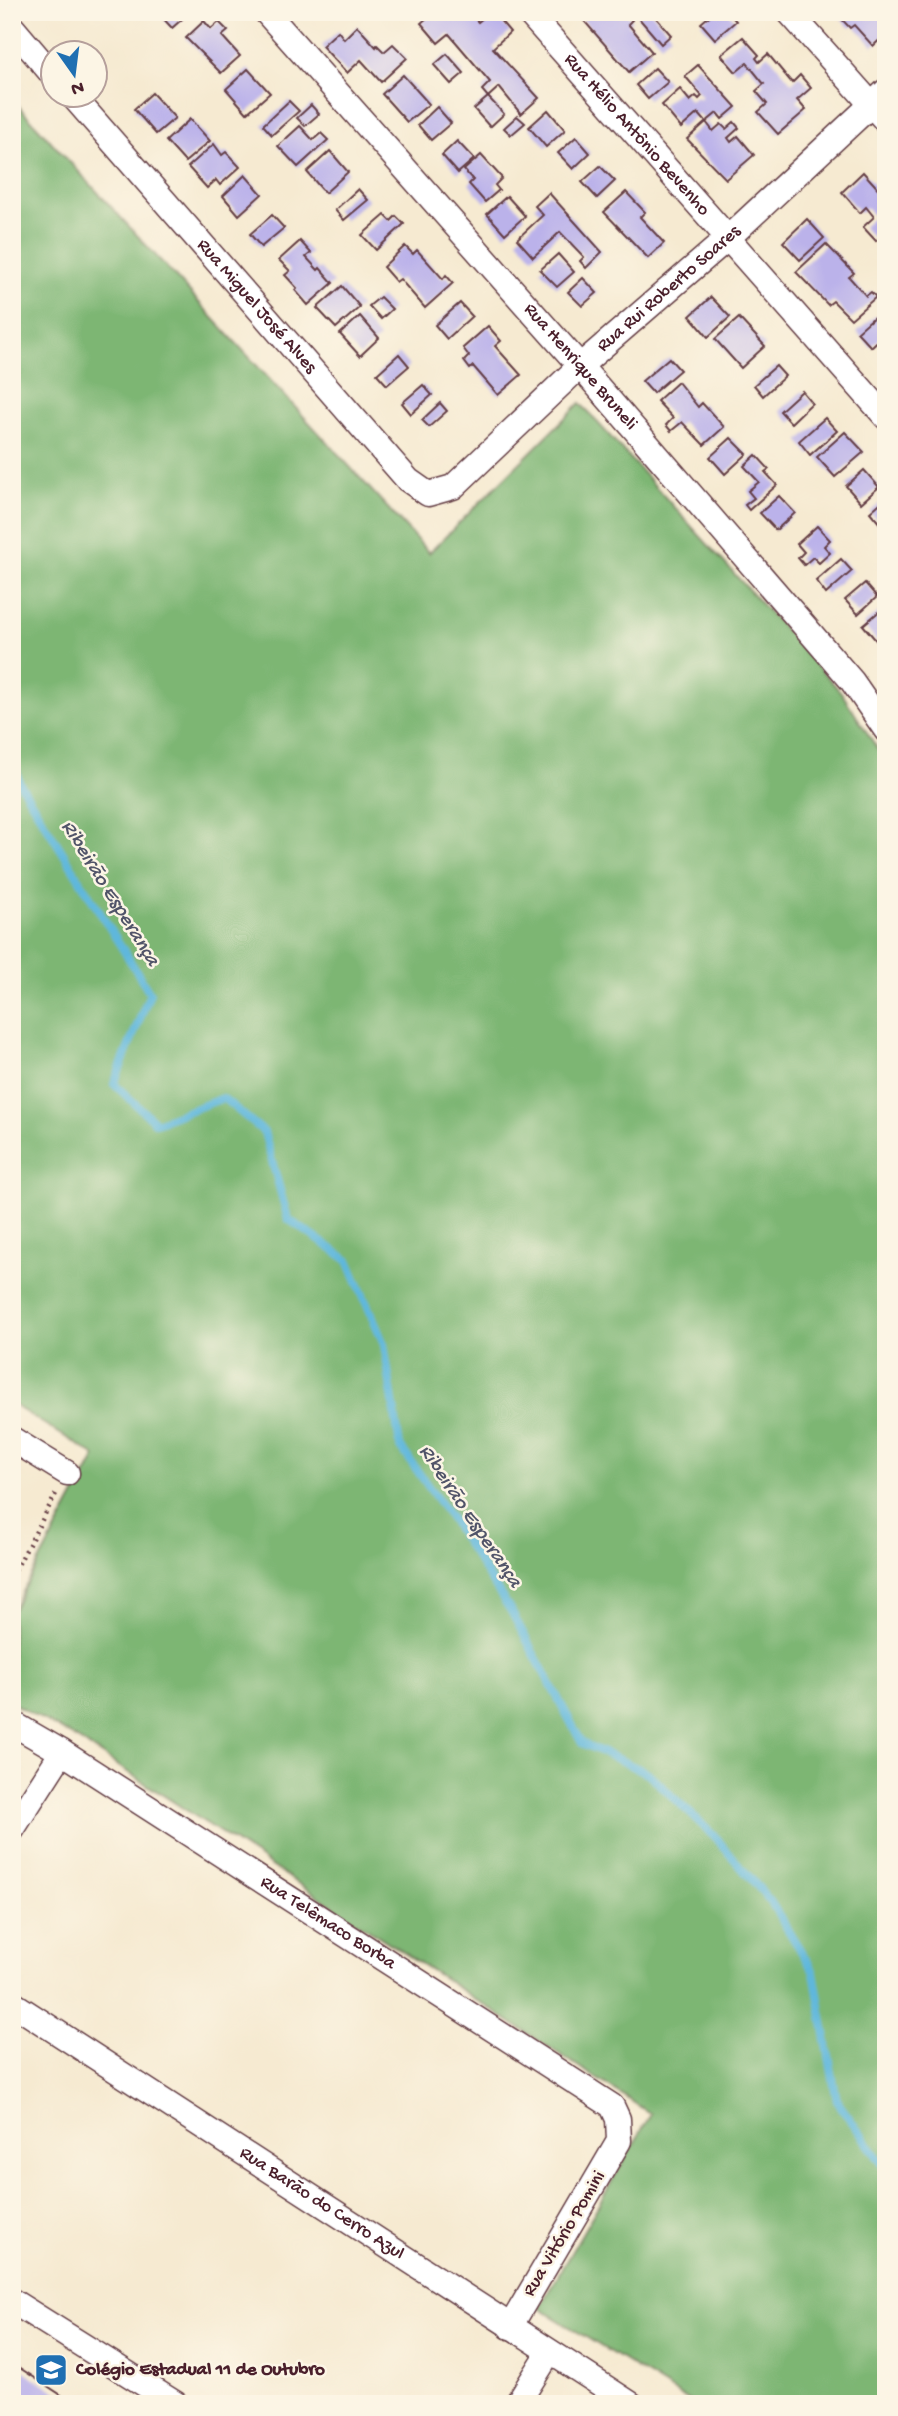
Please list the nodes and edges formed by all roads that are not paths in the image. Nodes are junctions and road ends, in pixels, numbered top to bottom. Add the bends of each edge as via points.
1 (266, 12) edge
2 (528, 12) edge
3 (789, 12) edge
4 (12, 27) edge
5 (38, 58) edge
6 (881, 105) edge
7 (83, 108) edge
8 (728, 238) junction
9 (580, 366) junction
10 (886, 417) edge
11 (453, 487) joint
12 (886, 730) edge
13 (12, 1439) edge
14 (67, 1473) road end
15 (12, 1723) edge
16 (62, 1752) junction
17 (12, 1830) edge
18 (12, 2003) edge
19 (619, 2141) joint
20 (12, 2301) edge
21 (510, 2327) junction
22 (549, 2353) junction
23 (176, 2404) edge
24 (517, 2404) edge
25 (631, 2404) edge

1 - 9 street, Rua Henrique Bruneli
2 - 8 street, Rua Hélio Antônio Bevenho
3 - 6 street
4 - 5 street
6 - 8 street, Rua Rui Roberto Soares
7 - 11 street, Rua Miguel José Alves via 408,480 428,494
8 - 9 street, Rua Rui Roberto Soares
8 - 10 street, Rua Hélio Antônio Bevenho
9 - 11 street, Rua Rui Roberto Soares
9 - 12 street, Rua Henrique Bruneli via 852,681
13 - 14 street
15 - 16 street, Rua Telêmaco Borba
16 - 17 street
16 - 19 street, Rua Telêmaco Borba via 612,2106
18 - 21 street, Rua Barão do Cerro Azul
19 - 21 street, Rua Vitório Pomini
20 - 23 street
21 - 22 street, Rua Barão do Cerro Azul
22 - 24 street
22 - 25 street, Rua Barão do Cerro Azul

